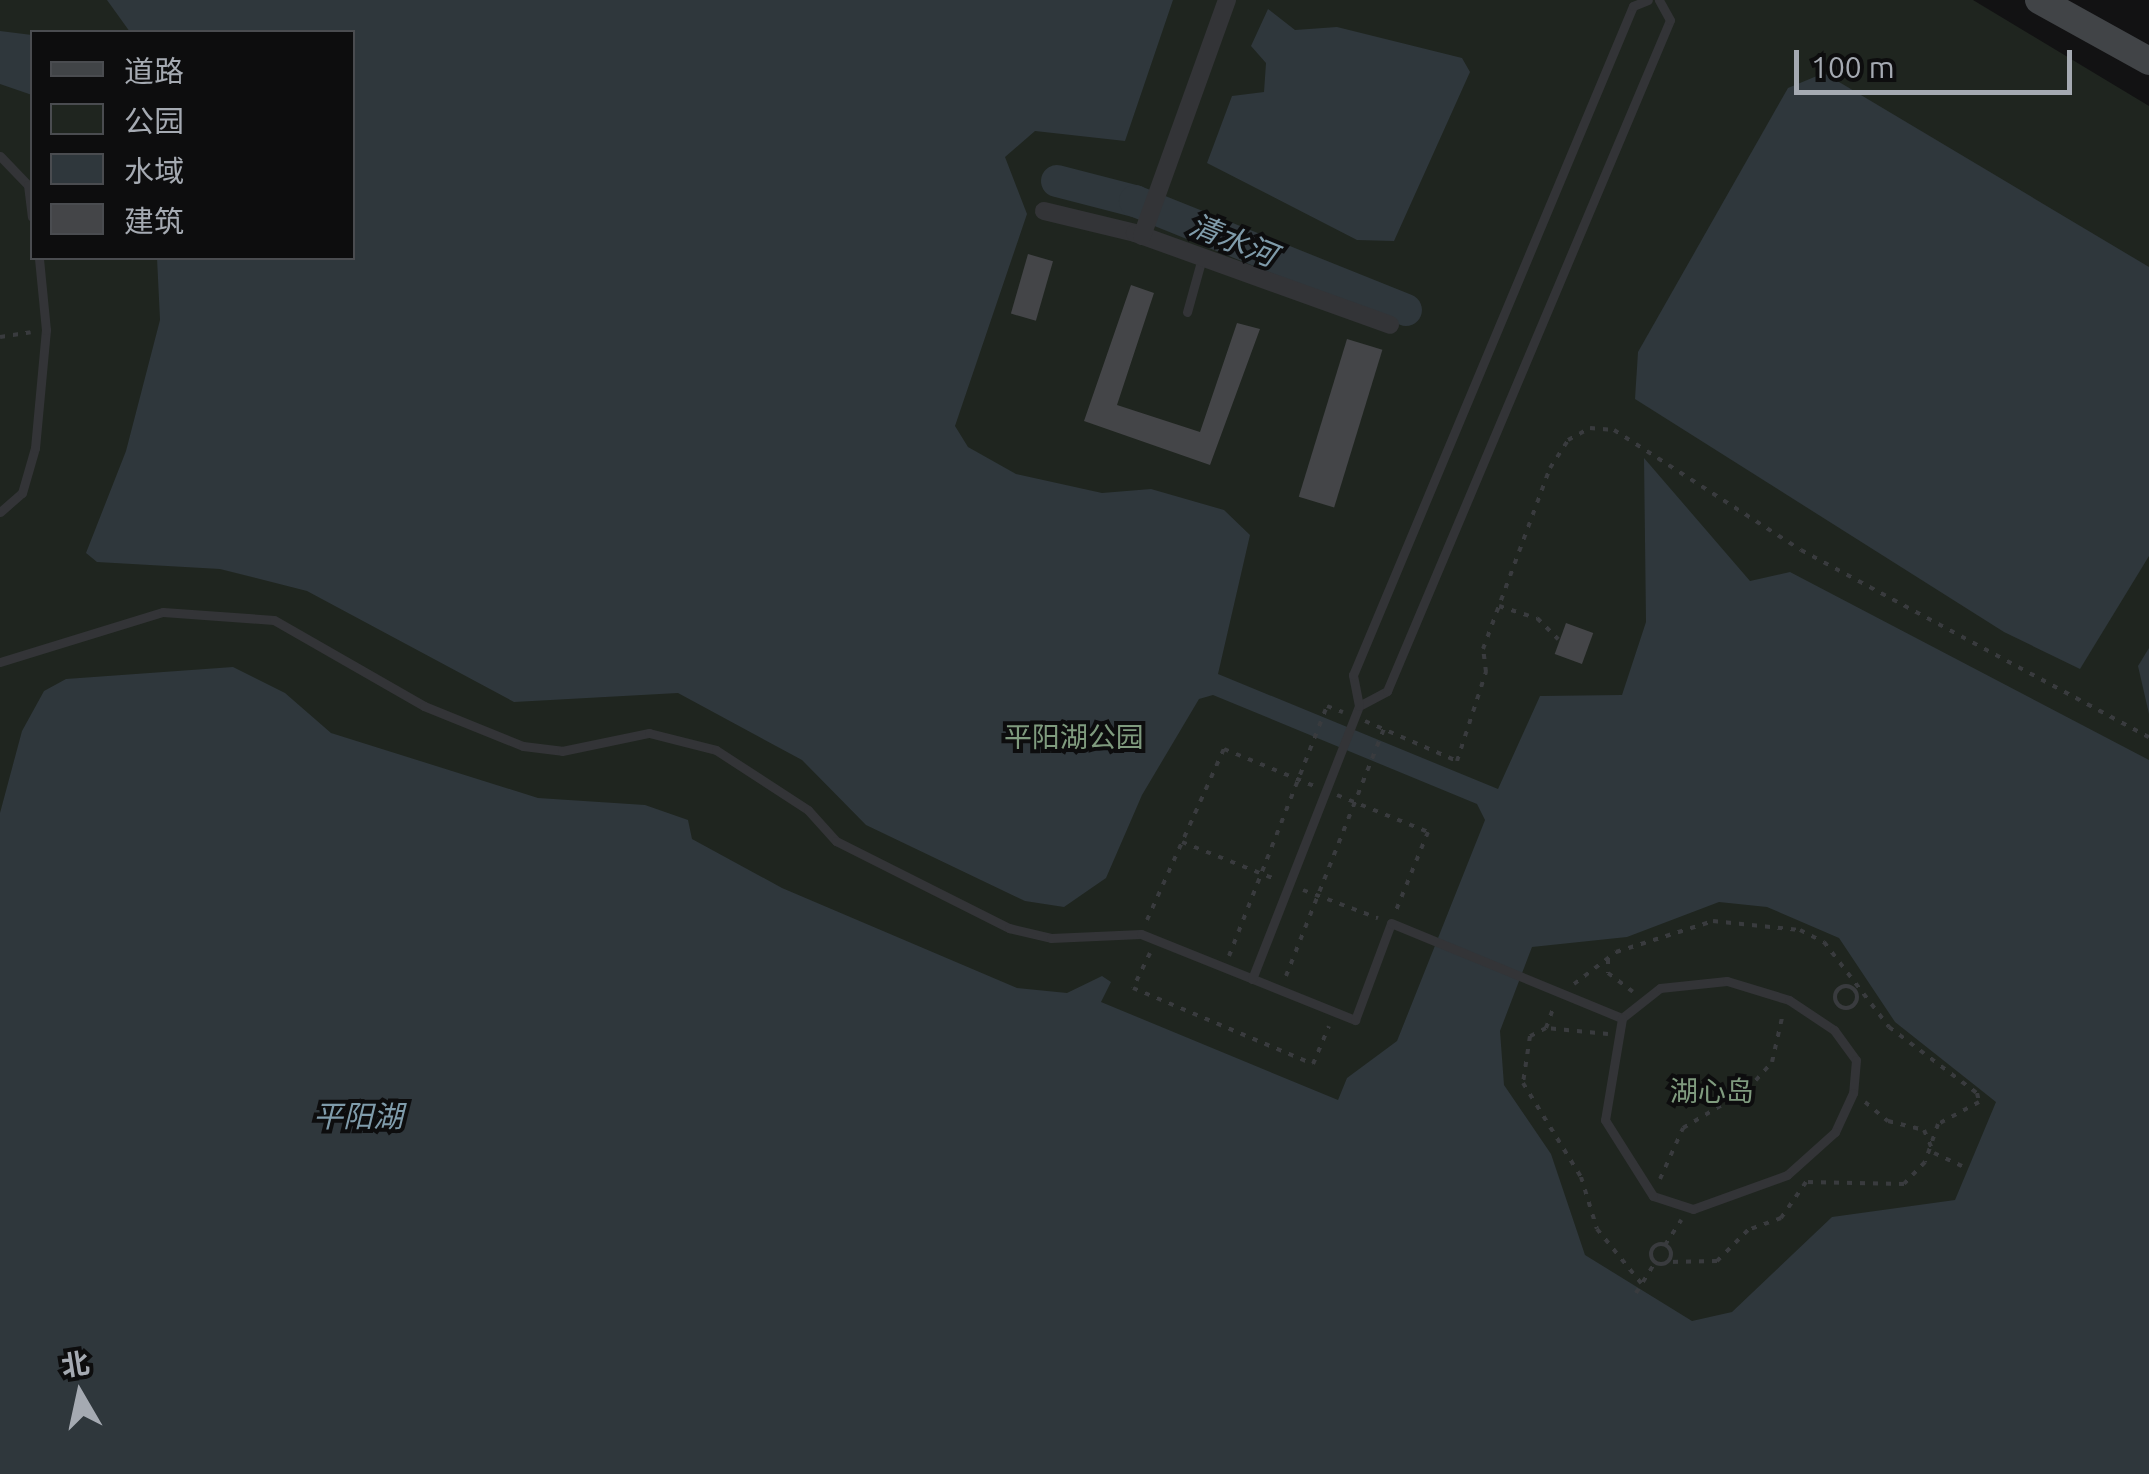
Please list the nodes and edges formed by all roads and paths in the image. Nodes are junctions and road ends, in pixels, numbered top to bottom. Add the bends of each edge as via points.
1 (1227, 0) edge
2 (1648, 0) edge
3 (1659, 0) edge
4 (2038, 0) edge
5 (2149, 61) edge
6 (0, 156) edge
7 (30, 201) edge
8 (1044, 211) dead end
9 (1142, 236) junction
10 (1202, 258) junction
11 (38, 260) edge
12 (1187, 312) dead end
13 (1390, 325) dead end
14 (46, 330) junction
15 (0, 337) edge
16 (0, 512) edge
17 (1498, 606) junction
18 (1558, 639) dead end
19 (0, 662) edge
20 (1357, 712) junction
21 (1384, 729) junction
22 (2149, 737) edge
23 (1299, 780) junction
24 (1326, 791) junction
25 (1355, 802) junction
26 (1391, 923) junction
27 (1141, 934) junction
28 (1156, 940) junction
29 (1608, 959) junction
30 (1225, 968) junction
31 (1252, 978) junction
32 (1854, 986) junction
33 (1280, 990) junction
34 (1564, 995) junction
35 (1646, 999) junction
36 (1789, 1000) junction
37 (1334, 1012) junction
38 (1622, 1018) junction
39 (1546, 1028) junction
40 (1617, 1036) junction
41 (1853, 1093) junction
42 (1928, 1143) junction
43 (1806, 1158) junction
44 (1962, 1166) dead end
45 (1826, 1182) junction
46 (1653, 1196) junction
47 (1689, 1208) junction
48 (1665, 1245) junction
49 (1655, 1262) junction
50 (1667, 1262) junction
51 (1642, 1284) junction
52 (1636, 1293) dead end

1 - 9 street
2 - 20 lane via 1633,6 1353,675
3 - 20 lane via 1670,20 1387,691
4 - 5 main road
6 - 7 lane via 28,185
8 - 9 street
9 - 10 street
10 - 12 lane
10 - 13 street
11 - 14 lane
14 - 15 path
14 - 16 lane via 35,448 22,493
17 - 18 path via 1537,618
17 - 21 path via 1457,761
17 - 22 path via 1568,440 1590,428 1614,430 1817,560
19 - 27 lane via 163,612 274,620 424,706 523,746 562,751 649,733 716,750 808,810 836,841 1009,928 1051,938
20 - 21 path
20 - 23 path via 1328,706
20 - 24 lane
21 - 25 path
23 - 24 path
23 - 27 path via 1224,749
23 - 30 path
24 - 25 path
24 - 31 lane
25 - 26 path via 1428,832
25 - 33 path
26 - 34 lane
26 - 37 lane via 1354,1020
27 - 28 lane
28 - 30 lane
28 - 37 path via 1133,988 1313,1064
29 - 32 path via 1713,922 1758,920 1824,942
29 - 34 path
29 - 35 path via 1608,973
30 - 31 lane
31 - 33 lane
32 - 32 path via 1855,1004 1839,1005 1836,992
32 - 42 path via 1889,1028 1977,1092 1979,1102 1938,1124
33 - 37 lane
34 - 38 lane
34 - 39 path
35 - 36 lane via 1696,978
35 - 38 lane
36 - 41 lane via 1834,1030 1856,1060
36 - 46 path via 1772,1062 1747,1090 1683,1128
38 - 40 lane
39 - 40 path
39 - 51 path via 1530,1036 1523,1083 1581,1177 1597,1229
40 - 46 lane via 1605,1120
41 - 42 path via 1888,1122 1924,1130
41 - 43 lane via 1835,1132
42 - 44 path
42 - 45 path via 1925,1162 1904,1184
43 - 45 path
43 - 47 lane via 1787,1175
45 - 50 path via 1806,1182 1781,1218 1748,1230 1717,1262
46 - 47 lane
47 - 48 path
48 - 49 path via 1652,1251
48 - 50 path
49 - 50 path
49 - 51 path
51 - 52 path

